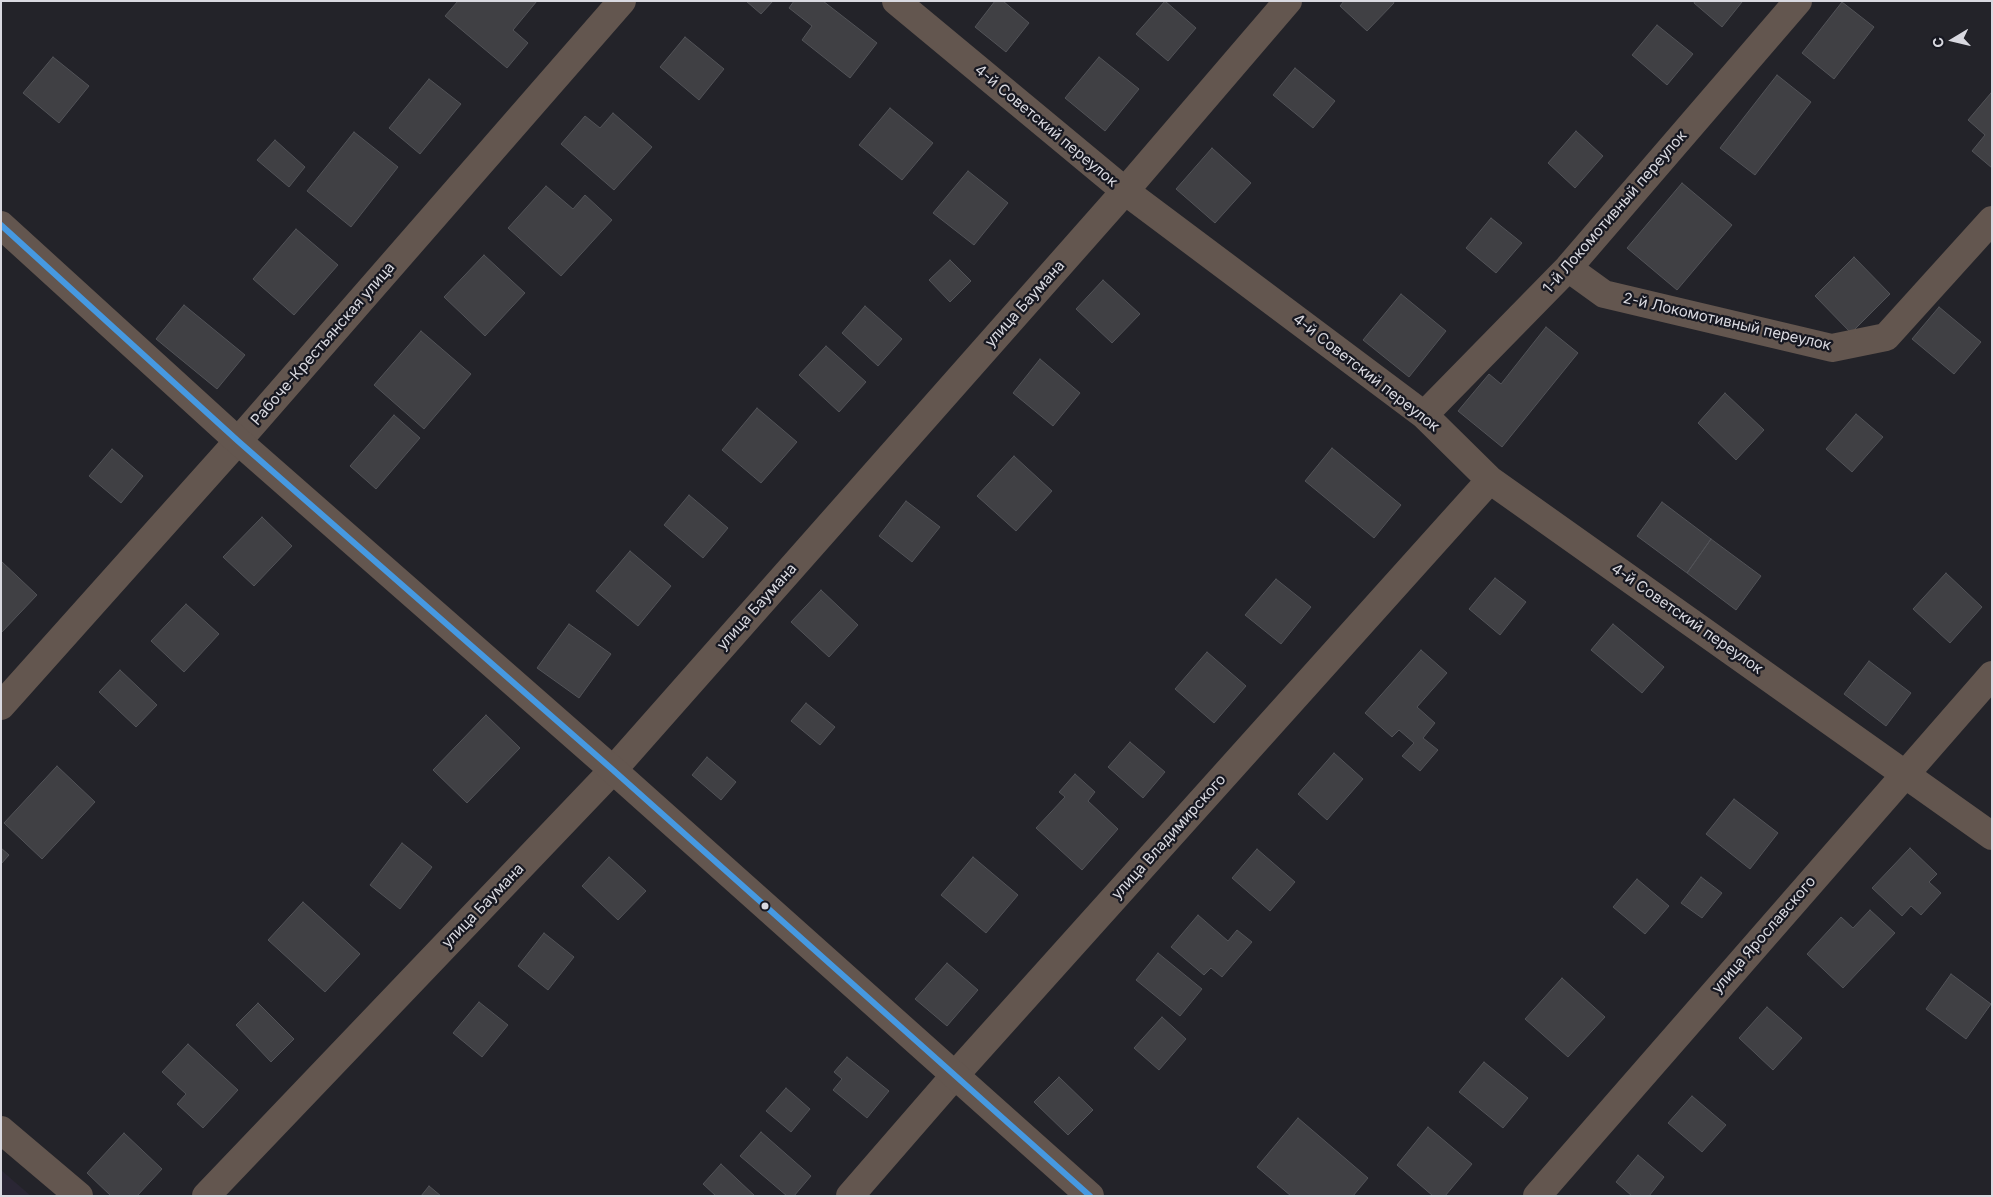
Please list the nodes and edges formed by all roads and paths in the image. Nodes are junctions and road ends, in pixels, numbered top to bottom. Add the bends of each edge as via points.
1 (622, 1) edge
2 (896, 1) edge
3 (1288, 1) edge
4 (1798, 1) edge
5 (1125, 191) junction
6 (1992, 220) edge
7 (1, 225) edge
8 (1568, 268) junction
9 (1424, 415) junction
10 (238, 441) junction
11 (1490, 480) junction
12 (1992, 674) edge
13 (1, 706) edge
14 (613, 770) junction
15 (1904, 772) junction
16 (1992, 836) edge
17 (956, 1074) junction
18 (1, 1130) edge
19 (78, 1196) edge
20 (206, 1196) edge
21 (850, 1196) edge
22 (1090, 1196) edge
23 (1537, 1196) edge

1 - 10 street, Рабоче-Крестьянская улица
2 - 5 street, 4-й Советский переулок
3 - 5 street, улица Баумана
4 - 8 street, 1-й Локомотивный переулок
5 - 9 street, 4-й Советский переулок
5 - 14 street, улица Баумана
6 - 8 street, 2-й Локомотивный переулок via 1886,337 1832,348 1604,294
7 - 10 street
8 - 9 street, 1-й Локомотивный переулок
9 - 11 street, 4-й Советский переулок
10 - 13 street, Рабоче-Крестьянская улица
10 - 14 street
11 - 15 street, 4-й Советский переулок
11 - 17 street, улица Владимирского
12 - 15 street, улица Ярославского
14 - 17 street
14 - 20 street, улица Баумана
15 - 16 street, 4-й Советский переулок
15 - 23 street, улица Ярославского
17 - 21 street, улица Владимирского
17 - 22 street
18 - 19 street

